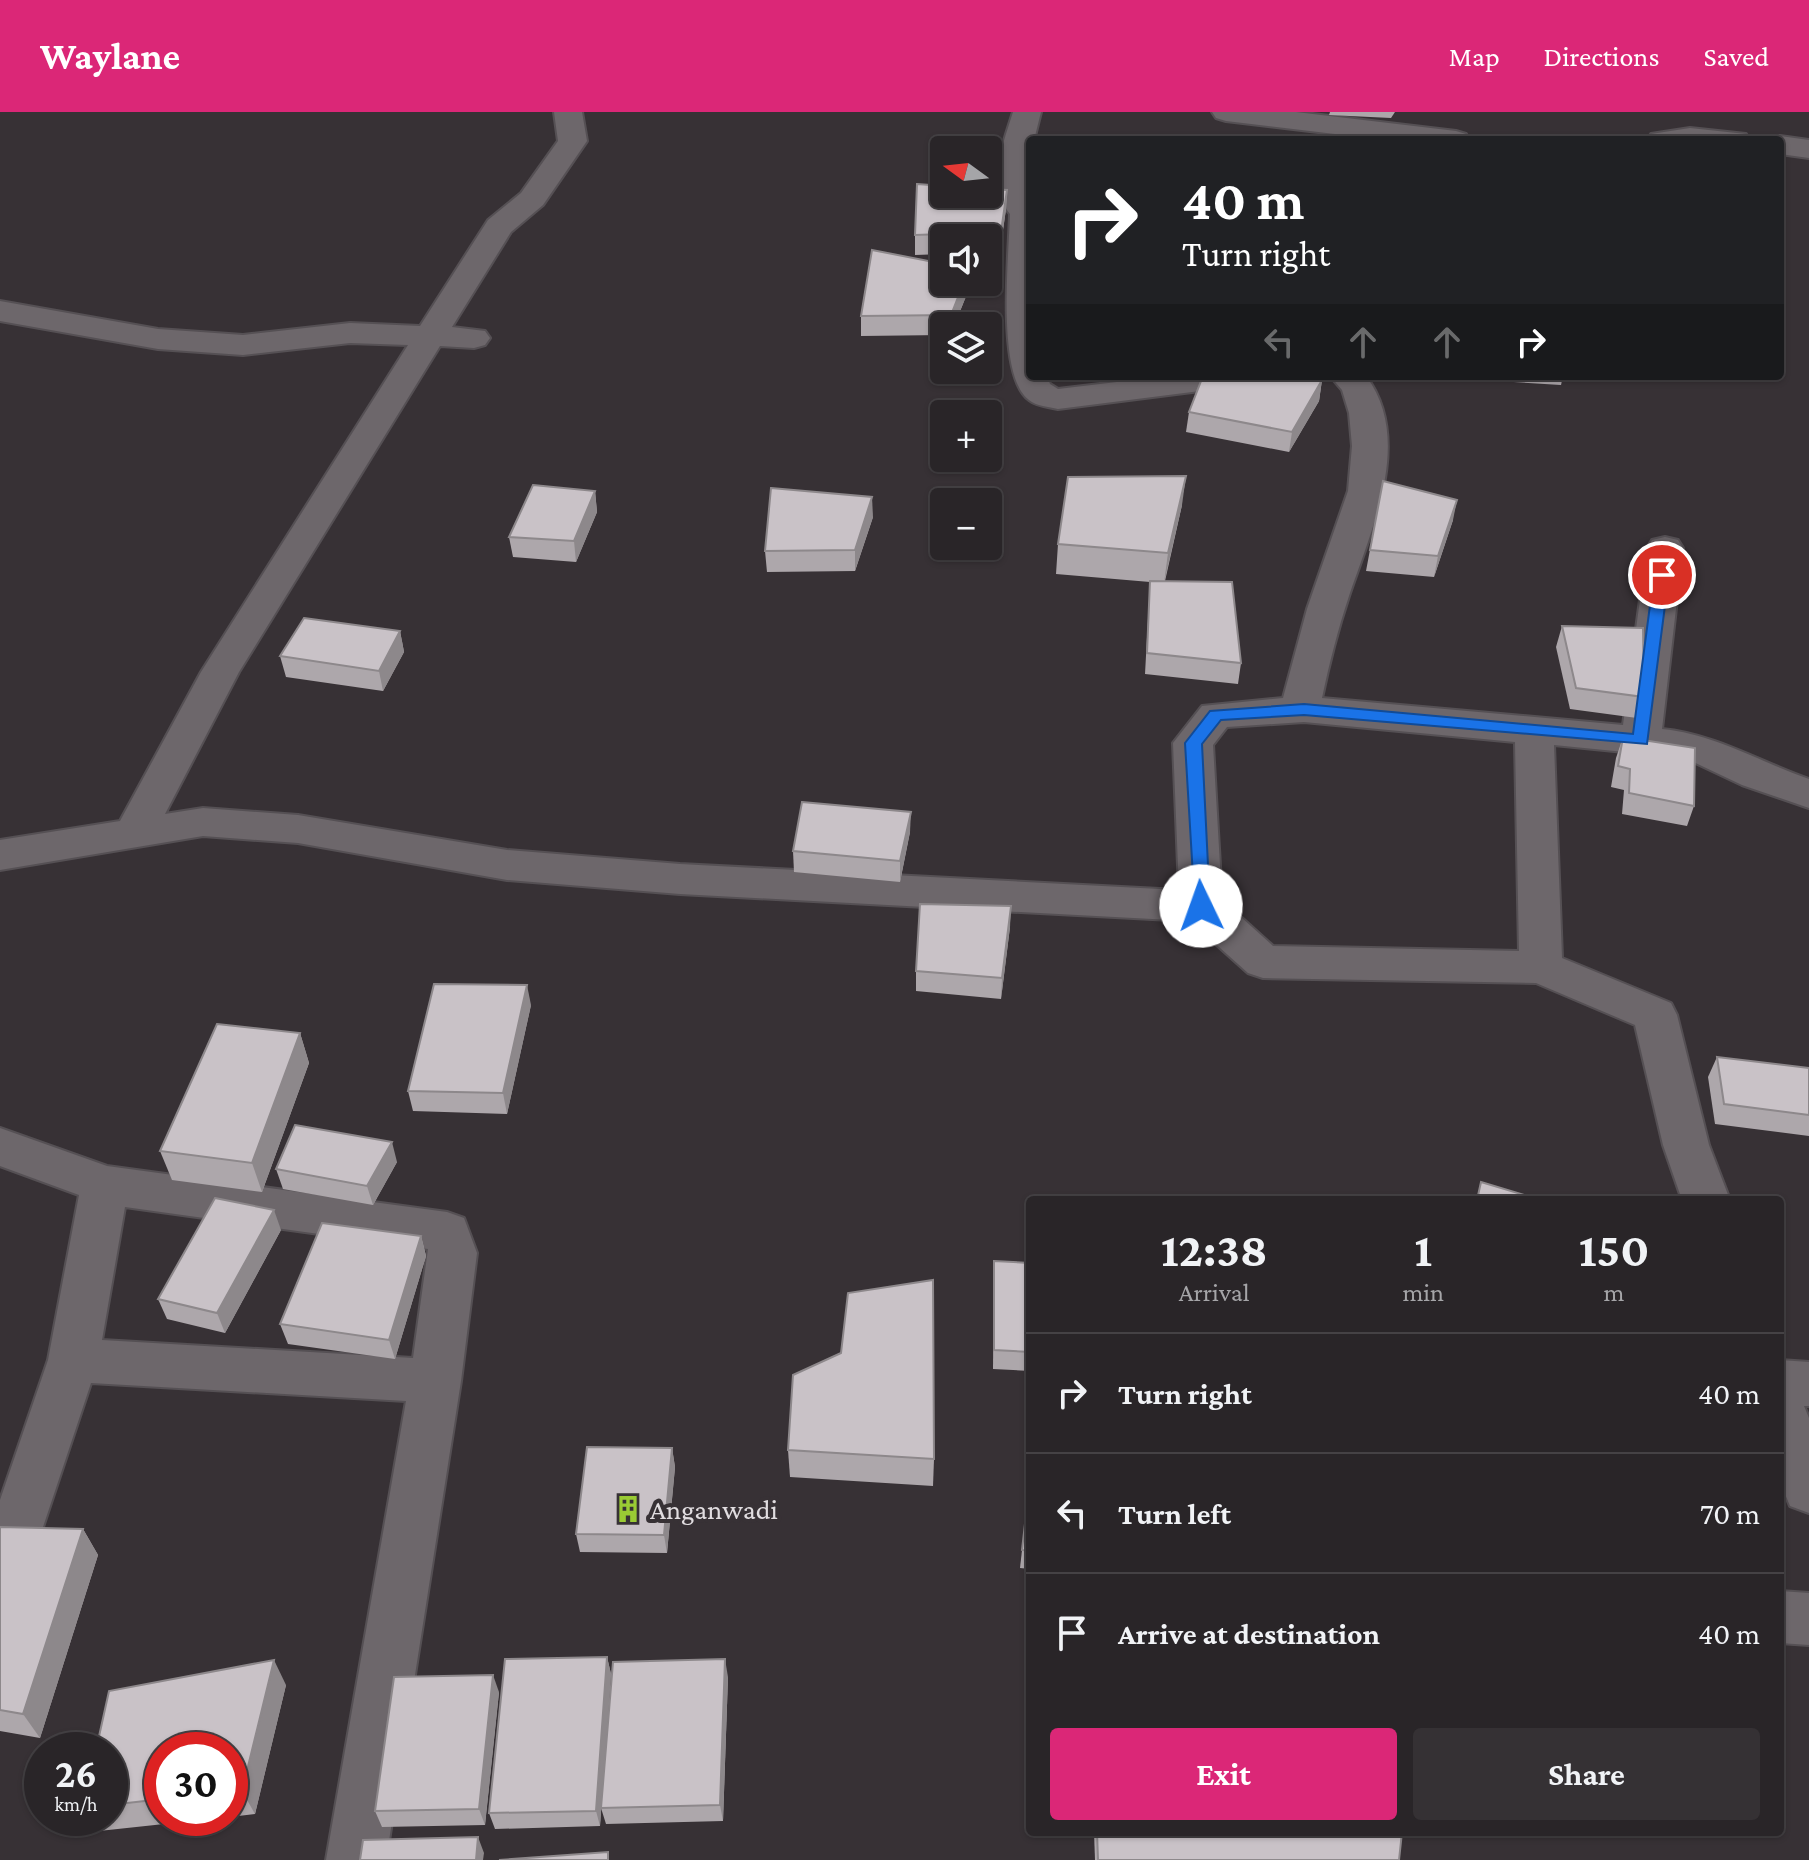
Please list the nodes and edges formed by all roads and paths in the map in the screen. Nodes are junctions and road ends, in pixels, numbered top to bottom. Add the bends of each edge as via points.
1 (568, 112) edge
2 (1027, 112) edge
3 (1226, 112) edge
4 (1423, 136) edge
5 (1784, 146) edge
6 (1809, 149) edge
7 (1026, 212) edge
8 (1026, 261) edge
9 (0, 311) edge
10 (430, 336) junction
11 (474, 338) dead end
12 (1026, 363) edge
13 (1031, 380) edge
14 (1217, 380) edge
15 (1350, 380) edge
16 (1665, 548) dead end
17 (1304, 709) junction
18 (1534, 729) junction
19 (1641, 740) junction
20 (1809, 794) edge
21 (134, 834) junction
22 (0, 855) edge
23 (1201, 906) junction
24 (1541, 967) junction
25 (0, 1147) edge
26 (105, 1185) junction
27 (1705, 1196) edge
28 (73, 1360) junction
29 (435, 1381) junction
30 (1784, 1382) edge
31 (1809, 1384) edge
32 (1784, 1420) edge
33 (1809, 1489) edge
34 (0, 1524) edge
35 (1784, 1617) edge
36 (1809, 1619) edge
37 (356, 1860) edge

1 - 10 street via 573,141 532,199 499,226
2 - 7 street via 1011,177 1013,202
3 - 4 street
5 - 6 street
8 - 12 street
9 - 10 street via 158,339 243,345 350,333
10 - 11 street
10 - 21 street via 220,672
13 - 14 street via 1042,396 1058,399
15 - 17 street via 1365,408 1370,477 1302,697
16 - 19 street
17 - 18 street
17 - 23 street via 1216,715 1193,743
18 - 19 street
18 - 24 street
19 - 20 street via 1692,745
21 - 22 street
21 - 23 street via 203,822 298,829 523,867
23 - 24 street via 1263,962
24 - 27 street via 1655,1015 1686,1145
25 - 26 street
26 - 28 street
26 - 29 street via 447,1232 453,1253
28 - 29 street
28 - 34 street via 20,1522
29 - 37 street
30 - 31 street
32 - 33 street
35 - 36 street

